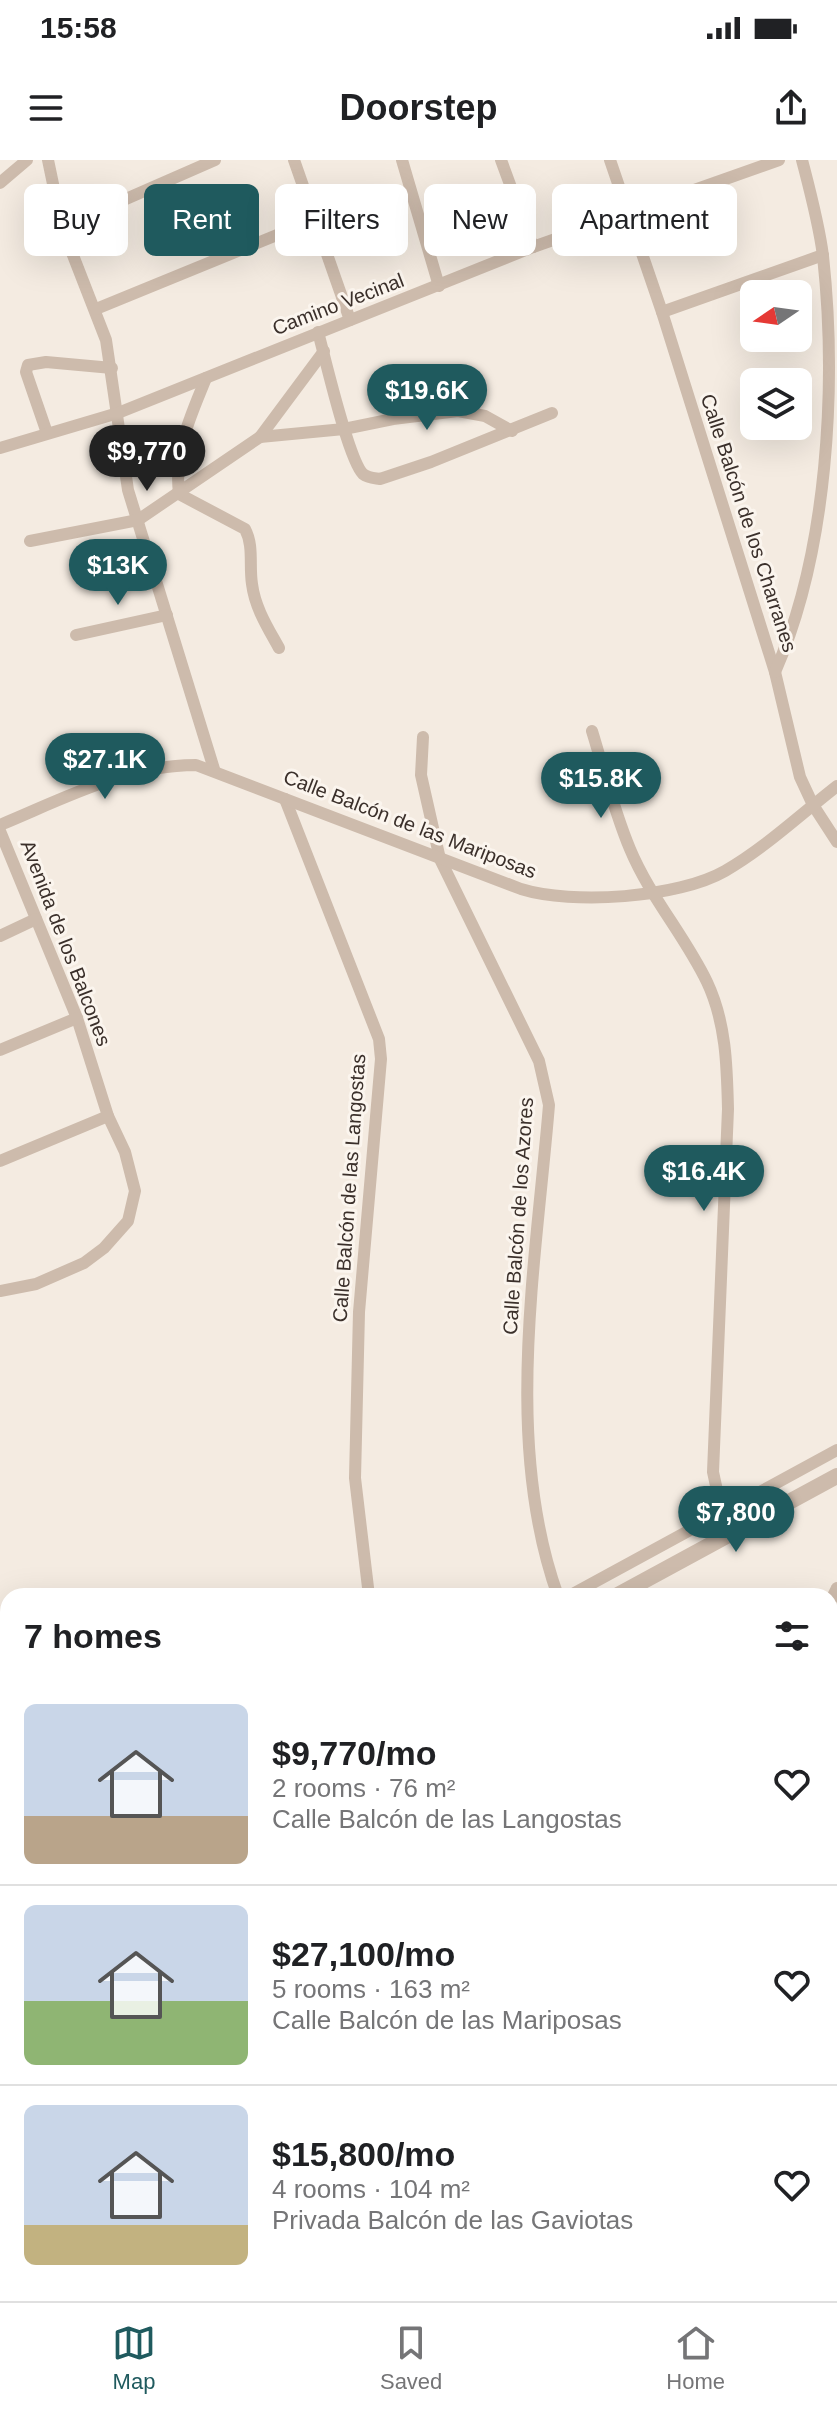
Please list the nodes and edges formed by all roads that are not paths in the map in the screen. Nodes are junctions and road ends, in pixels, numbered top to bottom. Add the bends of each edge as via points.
1 (27, 160) edge
2 (48, 160) edge
3 (215, 160) edge
4 (294, 160) edge
5 (402, 160) edge
6 (501, 160) edge
7 (610, 160) edge
8 (779, 160) edge
9 (802, 160) edge
10 (0, 183) edge
11 (53, 184) edge
12 (303, 184) edge
13 (510, 184) edge
14 (618, 184) edge
15 (709, 184) edge
16 (128, 198) edge
17 (275, 236) edge
18 (823, 255) junction
19 (74, 256) edge
20 (328, 256) edge
21 (511, 256) edge
22 (643, 256) edge
23 (439, 286) junction
24 (96, 309) junction
25 (662, 312) junction
26 (350, 320) junction
27 (318, 332) junction
28 (324, 351) junction
29 (112, 368) junction
30 (206, 378) junction
31 (118, 413) junction
32 (552, 413) dead end
33 (344, 429) junction
34 (512, 431) junction
35 (47, 433) junction
36 (260, 437) junction
37 (0, 448) edge
38 (832, 465) edge
39 (179, 494) junction
40 (138, 520) junction
41 (30, 541) dead end
42 (167, 615) junction
43 (76, 635) dead end
44 (279, 648) dead end
45 (775, 672) junction
46 (592, 731) dead end
47 (423, 737) dead end
48 (214, 769) junction
49 (837, 786) edge
50 (285, 799) junction
51 (813, 805) junction
52 (0, 828) edge
53 (837, 842) edge
54 (440, 859) junction
55 (651, 892) junction
56 (36, 919) junction
57 (0, 936) edge
58 (77, 1018) junction
59 (0, 1050) edge
60 (108, 1116) junction
61 (0, 1161) edge
62 (0, 1291) edge
63 (837, 1450) edge
64 (837, 1476) edge
65 (720, 1514) junction
66 (727, 1536) junction
67 (649, 1578) junction
68 (368, 1588) edge
69 (556, 1588) edge
70 (584, 1588) edge
71 (631, 1588) edge
72 (645, 1588) edge

1 - 10 street
2 - 11 street
3 - 16 street
4 - 12 street
5 - 23 street
6 - 13 street
7 - 14 street, Calle Balcón de los Charranes
8 - 15 street, Camino Vecinal
9 - 18 street
17 - 24 street
18 - 25 street
18 - 38 street
19 - 24 street
20 - 26 street
21 - 23 street, Camino Vecinal
22 - 25 street, Calle Balcón de los Charranes
23 - 26 street, Camino Vecinal
24 - 29 street
25 - 45 street, Calle Balcón de los Charranes
26 - 27 street, Camino Vecinal
27 - 28 street
27 - 30 street, Camino Vecinal
28 - 33 street
28 - 36 street
29 - 31 street
29 - 35 street via 28,365
30 - 31 street, Camino Vecinal
30 - 39 street via 176,467
31 - 35 street, Camino Vecinal
31 - 40 street via 124,473
32 - 34 street
33 - 34 street via 458,411 485,416
33 - 34 street via 360,471 380,479
33 - 36 street
35 - 37 street, Camino Vecinal
36 - 39 street
38 - 45 street via 796,619
39 - 40 street
39 - 44 street via 245,529 256,602
40 - 41 street
40 - 42 street
42 - 43 street
42 - 48 street
45 - 51 street, Calle Balcón de los Charranes via 800,777
46 - 55 street via 629,848
47 - 54 street, Calle Balcón de los Azores via 421,775
48 - 50 street, Calle Balcón de las Mariposas
48 - 52 street, Calle Balcón de las Mariposas via 176,765 119,777
49 - 51 street, Calle Balcón de las Mariposas
50 - 54 street, Calle Balcón de las Mariposas
50 - 68 street, Calle Balcón de las Langostas via 379,1039 359,1312 356,1463
51 - 53 street, Calle Balcón de los Charranes
51 - 55 street, Calle Balcón de las Mariposas via 724,872
52 - 56 street, Avenida de los Balcones
54 - 55 street, Calle Balcón de las Mariposas via 535,893 578,897
54 - 69 street, Calle Balcón de los Azores via 546,1083 549,1105 526,1396 527,1450
55 - 65 street via 707,982 727,1065 713,1472
56 - 57 street
56 - 58 street, Avenida de los Balcones
58 - 59 street
58 - 60 street, Avenida de los Balcones
60 - 61 street
60 - 62 street, Avenida de los Balcones via 132,1175 134,1204 128,1221 84,1263 36,1284
63 - 65 street
64 - 66 street
65 - 66 street
65 - 70 street
66 - 67 street
67 - 71 street
67 - 72 street

